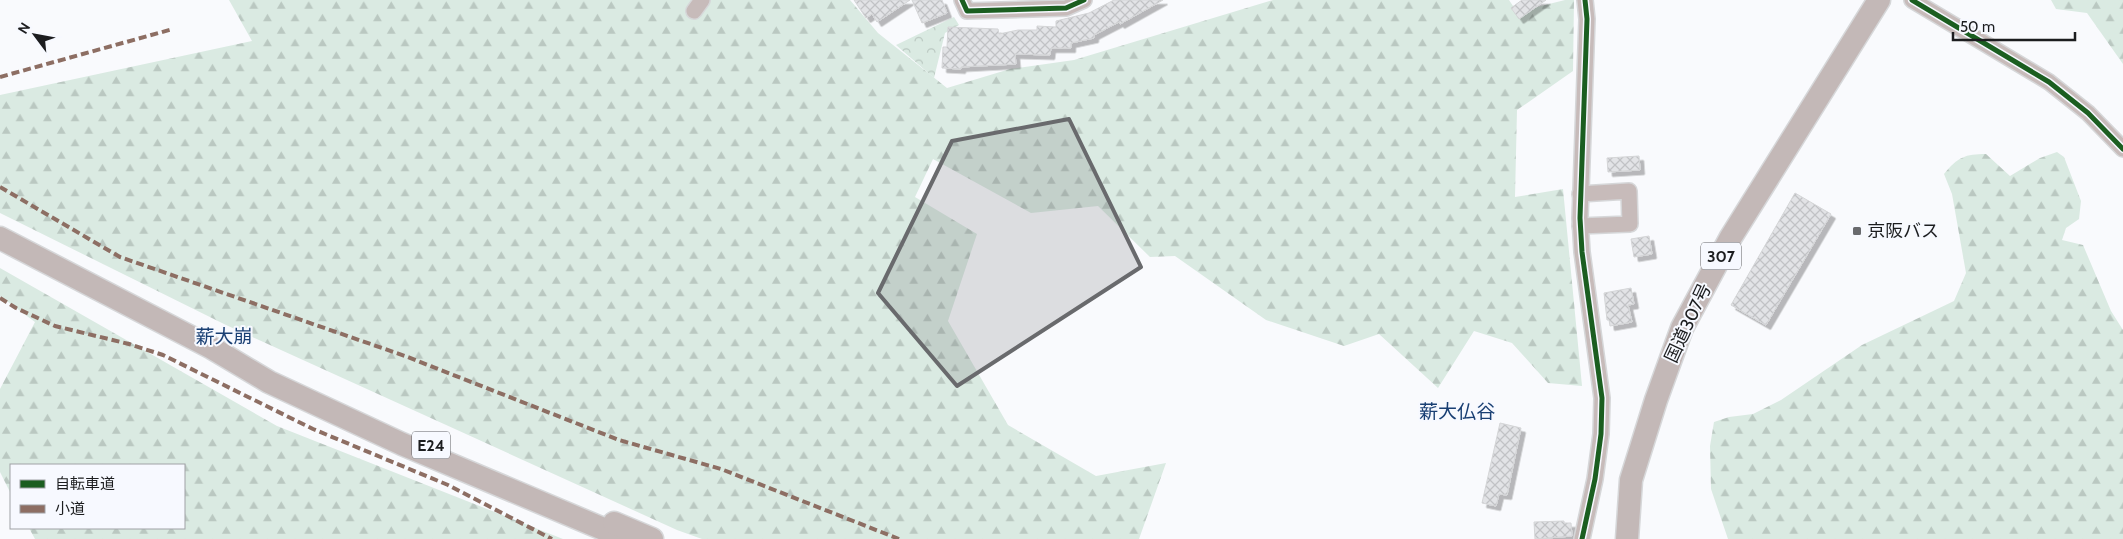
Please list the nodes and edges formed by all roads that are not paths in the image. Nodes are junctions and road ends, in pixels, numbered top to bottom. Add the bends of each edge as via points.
1 (962, 0) edge
2 (1084, 0) edge
3 (1585, 0) edge
4 (1879, 0) edge
5 (1912, 0) edge
6 (2123, 149) edge
7 (1580, 194) junction
8 (1580, 226) junction
9 (0, 238) edge
10 (212, 348) junction
11 (627, 539) edge
12 (652, 539) edge
13 (1582, 539) edge
14 (1627, 539) edge

1 - 2 street via 966,11 1066,8
3 - 7 street via 1588,19
4 - 14 highway, 国道307号 / 307 via 1731,237 1682,328 1631,480
5 - 6 street via 2049,82 2088,113
7 - 8 street
7 - 8 street via 1629,191 1630,224
8 - 13 street via 1602,398 1595,480
9 - 10 highway, E24
10 - 11 highway, E24 via 269,382 402,444
10 - 12 highway, E24

